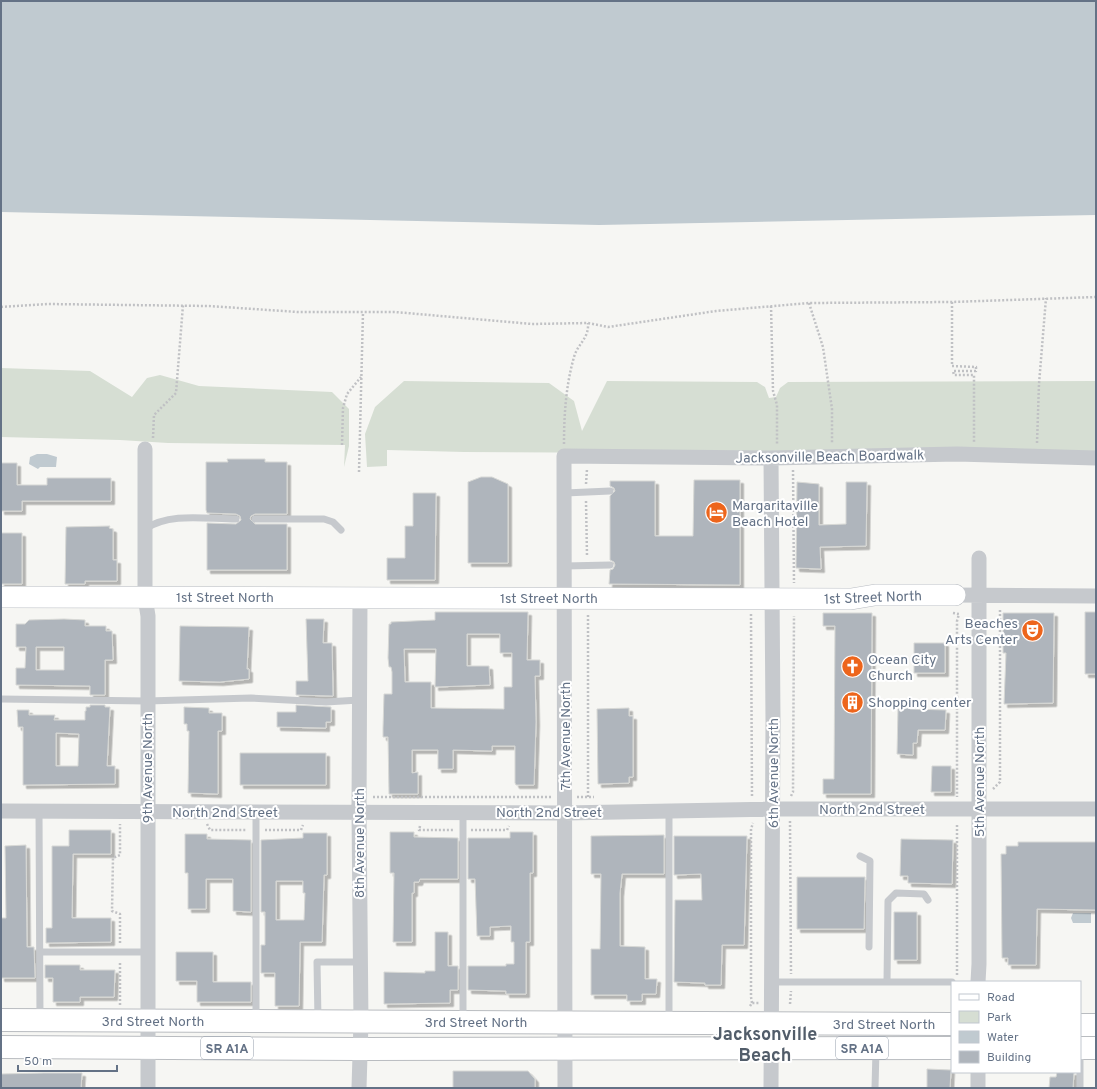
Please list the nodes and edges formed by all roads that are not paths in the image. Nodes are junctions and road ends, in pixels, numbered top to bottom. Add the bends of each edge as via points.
1 (149, 446) road end
2 (564, 456) joint
3 (774, 458) junction
4 (1096, 458) edge
5 (610, 491) dead end
6 (565, 493) junction
7 (236, 519) dead end
8 (256, 519) dead end
9 (145, 529) junction
10 (341, 530) dead end
11 (979, 558) dead end
12 (610, 565) dead end
13 (565, 566) junction
14 (955, 595) joint
15 (979, 596) junction
16 (1096, 596) edge
17 (145, 597) junction
18 (1, 598) edge
19 (360, 598) junction
20 (566, 598) junction
21 (772, 598) junction
22 (1, 699) edge
23 (359, 700) junction
24 (148, 701) junction
25 (772, 801) junction
26 (984, 806) junction
27 (1096, 809) edge
28 (1, 811) edge
29 (39, 811) junction
30 (669, 811) junction
31 (147, 812) junction
32 (256, 812) junction
33 (359, 812) junction
34 (463, 812) junction
35 (565, 813) junction
36 (860, 856) dead end
37 (928, 900) dead end
38 (870, 947) dead end
39 (40, 952) junction
40 (148, 952) junction
41 (360, 962) junction
42 (978, 981) edge
43 (772, 982) junction
44 (887, 982) junction
45 (951, 982) edge
46 (1, 1020) edge
47 (40, 1020) junction
48 (148, 1022) junction
49 (256, 1022) junction
50 (318, 1022) junction
51 (361, 1022) junction
52 (463, 1022) junction
53 (565, 1022) junction
54 (669, 1023) junction
55 (772, 1024) junction
56 (951, 1024) edge
57 (1081, 1025) edge
58 (1096, 1025) edge
59 (1, 1047) edge
60 (148, 1047) junction
61 (566, 1048) junction
62 (771, 1048) junction
63 (876, 1048) junction
64 (951, 1048) edge
65 (1081, 1048) edge
66 (1096, 1048) edge
67 (359, 1049) junction
68 (978, 1073) edge
69 (1080, 1073) edge
70 (148, 1088) edge
71 (359, 1088) edge
72 (565, 1088) edge
73 (771, 1088) edge
74 (876, 1088) edge
75 (978, 1088) edge
76 (1080, 1088) edge

1 - 9 street, 9th Avenue North
2 - 3 street, Jacksonville Beach Boardwalk
2 - 6 street, 7th Avenue North
3 - 4 street, Jacksonville Beach Boardwalk via 957,454
3 - 21 street, 6th Avenue North
5 - 6 lane
6 - 13 street, 7th Avenue North
7 - 9 lane via 170,518
8 - 10 lane via 324,519 333,522
9 - 17 street, 9th Avenue North
11 - 15 street, 5th Avenue North
12 - 13 lane
13 - 20 street, 7th Avenue North
14 - 15 street, 1st Street North
14 - 21 street, 1st Street North via 875,595 851,599
15 - 16 street, 1st Street North
15 - 26 street, 5th Avenue North
17 - 18 street, 1st Street North
17 - 19 street, 1st Street North
17 - 24 street, 9th Avenue North via 148,616
19 - 20 street, 1st Street North
19 - 23 street, 8th Avenue North
20 - 21 street, 1st Street North
20 - 35 street, 7th Avenue North
21 - 25 street, 6th Avenue North
22 - 24 lane
23 - 24 lane via 326,702 251,698
23 - 33 street, 8th Avenue North
24 - 31 street, 9th Avenue North
25 - 26 street, North 2nd Street
25 - 30 street, North 2nd Street
25 - 43 street, 6th Avenue North
26 - 27 street, North 2nd Street
26 - 42 street, 5th Avenue North
28 - 29 street, North 2nd Street
29 - 31 street, North 2nd Street
29 - 39 lane
30 - 35 street, North 2nd Street
30 - 54 lane
31 - 32 street, North 2nd Street
31 - 40 street, 9th Avenue North
32 - 33 street, North 2nd Street
32 - 49 lane
33 - 34 street, North 2nd Street
33 - 41 street, 8th Avenue North
34 - 35 street, North 2nd Street
34 - 52 lane
35 - 53 street, 7th Avenue North
36 - 38 lane via 870,861
37 - 44 lane via 924,894 896,893 888,901
39 - 40 lane
39 - 47 lane
40 - 48 street, 9th Avenue North
41 - 50 lane via 318,962
41 - 51 street, 8th Avenue North
43 - 44 lane
43 - 55 street, 6th Avenue North
44 - 45 lane
46 - 47 main road, 3rd Street North / SR A1A
47 - 48 main road, 3rd Street North / SR A1A
48 - 49 main road, 3rd Street North / SR A1A
48 - 60 street, 9th Avenue North
49 - 50 main road, 3rd Street North / SR A1A
50 - 51 main road, 3rd Street North / SR A1A
51 - 52 main road, 3rd Street North / SR A1A
51 - 67 street, 8th Avenue North
52 - 53 main road, 3rd Street North / SR A1A
53 - 54 main road, 3rd Street North / SR A1A
53 - 61 street, 7th Avenue North
54 - 55 main road, 3rd Street North / SR A1A
55 - 56 main road, 3rd Street North / SR A1A
55 - 62 street, 6th Avenue North
57 - 58 main road
59 - 60 main road, 3rd Street North / SR A1A
60 - 67 main road, 3rd Street North / SR A1A
60 - 70 street, 9th Avenue North
61 - 62 main road, 3rd Street North / SR A1A
61 - 67 main road, 3rd Street North / SR A1A
61 - 72 street, 7th Avenue North
62 - 63 main road, 3rd Street North / SR A1A
62 - 73 street, 6th Avenue North
63 - 64 main road, 3rd Street North / SR A1A
63 - 74 lane
65 - 66 main road
67 - 71 street, 8th Avenue North
68 - 75 street
69 - 76 lane

